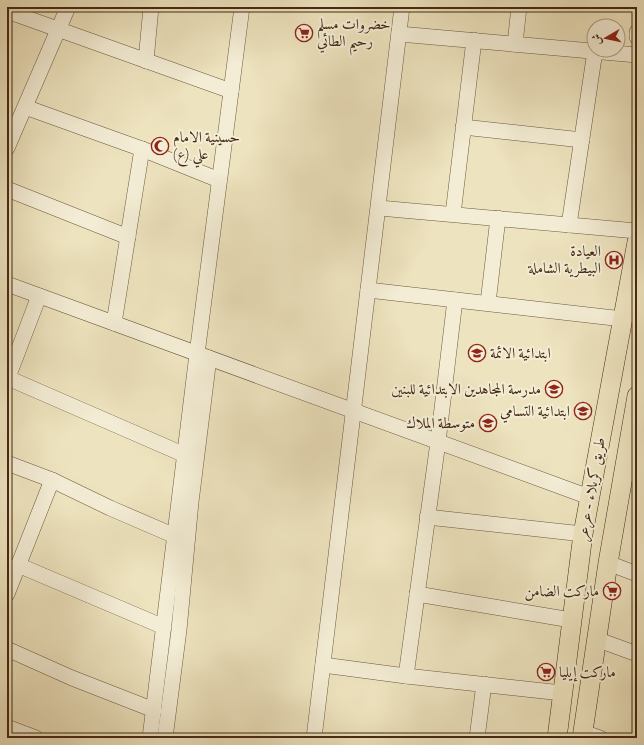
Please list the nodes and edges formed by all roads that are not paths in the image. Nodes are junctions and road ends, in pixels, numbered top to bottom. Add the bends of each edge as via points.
1 (68, 7) edge
2 (151, 7) edge
3 (242, 7) edge
4 (402, 7) edge
5 (519, 7) edge
6 (7, 11) edge
7 (58, 29) junction
8 (637, 32) edge
9 (399, 34) junction
10 (637, 37) edge
11 (474, 40) junction
12 (515, 44) junction
13 (586, 50) edge
14 (626, 54) edge
15 (637, 55) edge
16 (594, 58) edge
17 (146, 61) junction
18 (231, 92) junction
19 (25, 107) junction
20 (463, 127) junction
21 (582, 140) junction
22 (7, 148) edge
23 (142, 149) junction
24 (219, 180) junction
25 (7, 189) edge
26 (378, 208) junction
27 (453, 214) junction
28 (498, 218) junction
29 (569, 225) junction
30 (637, 231) edge
31 (128, 237) junction
32 (637, 242) edge
33 (7, 284) edge
34 (368, 290) junction
35 (39, 296) junction
36 (456, 300) junction
37 (488, 303) junction
38 (623, 319) junction
39 (114, 323) junction
40 (203, 356) junction
41 (7, 379) edge
42 (637, 400) edge
43 (353, 411) junction
44 (438, 442) junction
45 (185, 455) junction
46 (7, 463) edge
47 (52, 480) junction
48 (589, 497) junction
49 (427, 517) junction
50 (582, 534) junction
51 (175, 536) junction
52 (608, 563) junction
53 (18, 565) junction
54 (637, 574) edge
55 (7, 594) edge
56 (417, 594) junction
57 (572, 620) junction
58 (164, 628) junction
59 (596, 639) junction
60 (7, 649) edge
61 (637, 654) edge
62 (323, 665) junction
63 (406, 676) junction
64 (484, 684) junction
65 (562, 693) junction
66 (154, 710) junction
67 (7, 727) edge
68 (589, 736) edge
69 (36, 738) edge
70 (150, 738) edge
71 (165, 738) edge
72 (314, 738) edge
73 (477, 738) edge
74 (557, 738) edge

1 - 7 street
2 - 17 street
3 - 18 street
4 - 9 street
5 - 12 street
6 - 7 street
7 - 17 street
7 - 19 street
8 - 10 street
9 - 11 street
9 - 26 street
11 - 12 street
11 - 20 street
12 - 13 street
14 - 15 street
16 - 21 street
17 - 18 street
18 - 24 street
19 - 22 street
19 - 23 street
20 - 21 street
20 - 27 street
21 - 29 street
23 - 24 street
23 - 31 street
24 - 40 street
25 - 31 street
26 - 27 street
26 - 34 street
27 - 28 street
28 - 29 street
28 - 37 street
29 - 30 street
31 - 39 street
32 - 38 main road, طريق كربلاء - عرعر
33 - 35 street
34 - 36 street
34 - 43 street
35 - 39 street
35 - 41 street
36 - 37 street
36 - 44 street
37 - 38 street
38 - 48 main road, طريق كربلاء - عرعر
39 - 40 street
40 - 43 street
40 - 45 street
40 - 71 street via 179,630
41 - 45 street
42 - 52 main road, طريق كربلاء - عرعر
43 - 44 street
43 - 62 street
44 - 48 street
44 - 49 street
45 - 51 street
46 - 47 street
47 - 51 street
47 - 53 street
48 - 50 main road, طريق كربلاء - عرعر
49 - 50 street
49 - 56 street
50 - 57 main road, طريق كربلاء - عرعر
51 - 58 street
52 - 54 street
52 - 59 main road, طريق كربلاء - عرعر
53 - 55 street
53 - 58 street
56 - 57 street
56 - 63 street
57 - 65 main road, طريق كربلاء - عرعر
58 - 66 street
59 - 61 street
59 - 68 main road, طريق كربلاء - عرعر
60 - 66 street
62 - 63 street
62 - 72 street
63 - 64 street
64 - 65 street
64 - 73 street
65 - 74 main road, طريق كربلاء - عرعر
66 - 70 street
67 - 69 street

